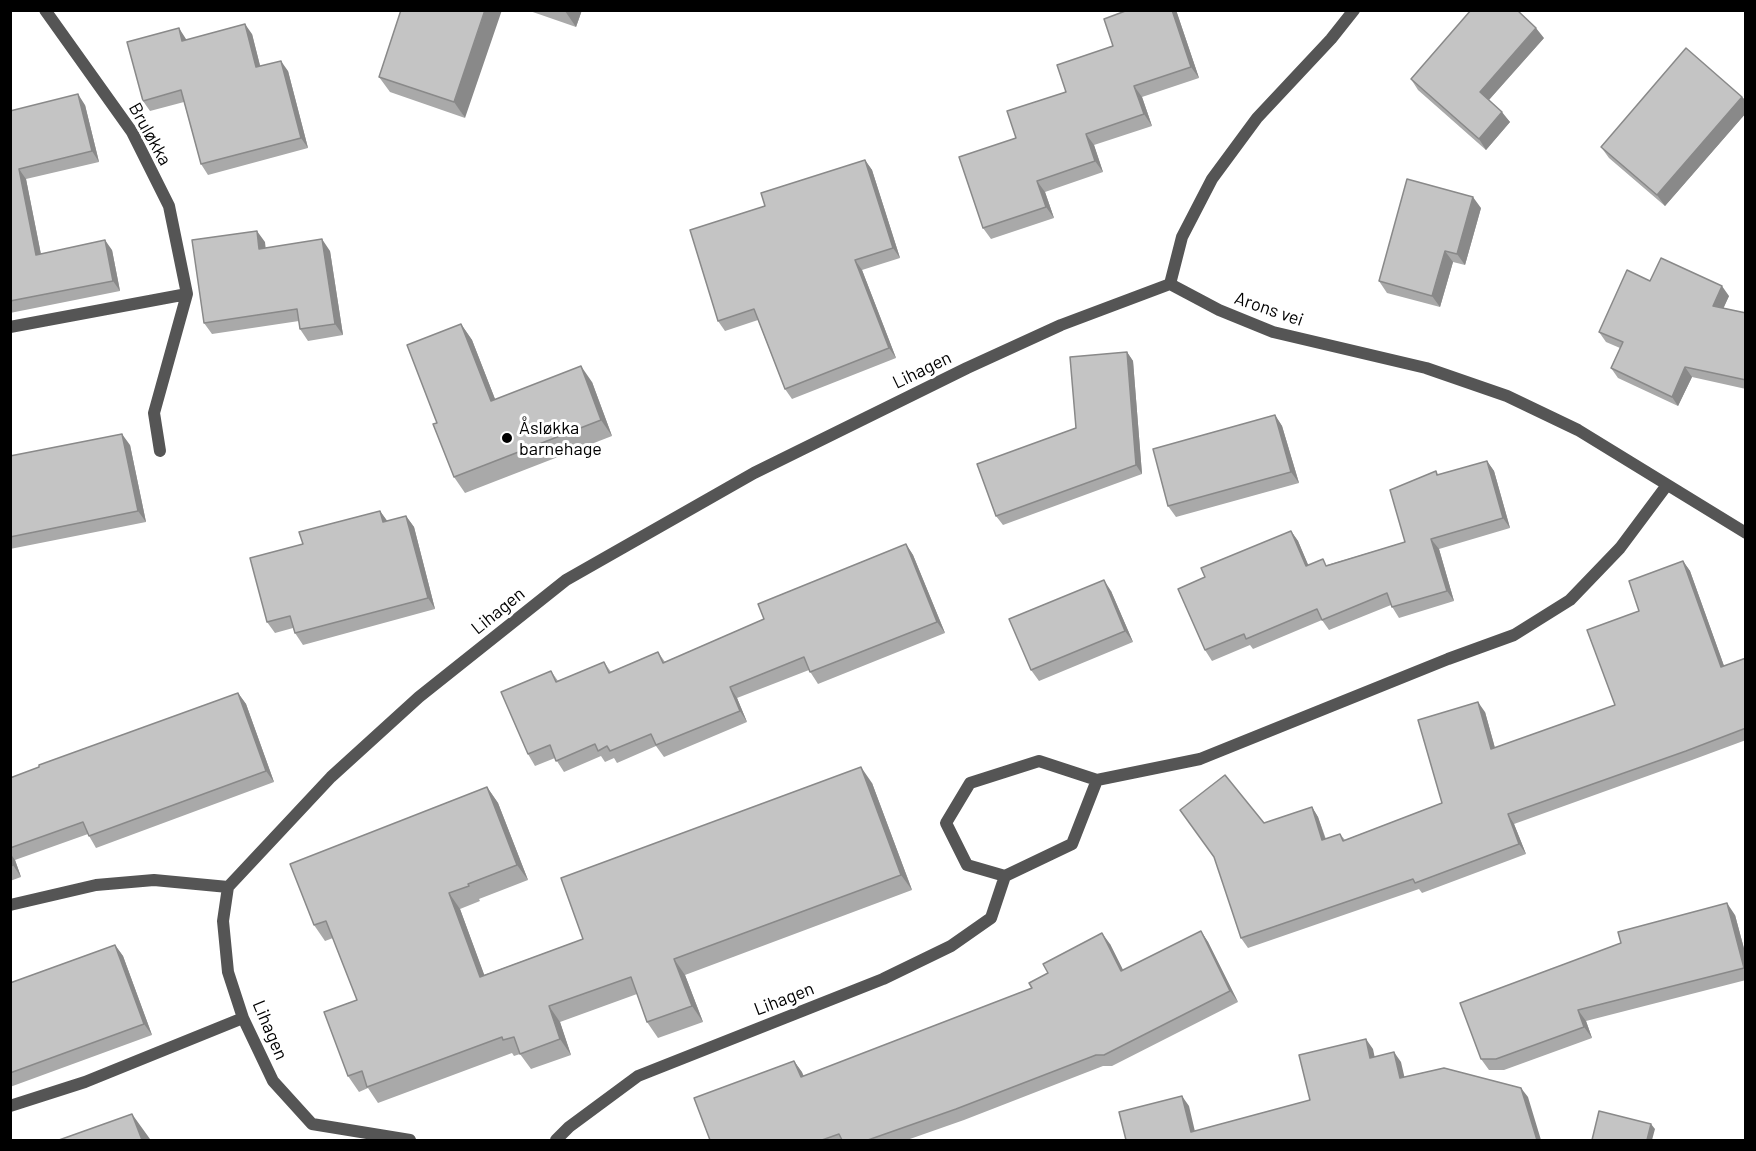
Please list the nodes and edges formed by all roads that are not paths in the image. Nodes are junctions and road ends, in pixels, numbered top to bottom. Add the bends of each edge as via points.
1 (45, 10) edge
2 (1354, 10) edge
3 (1170, 284) junction
4 (187, 294) junction
5 (10, 327) edge
6 (160, 451) dead end
7 (1667, 485) junction
8 (1746, 533) edge
9 (1097, 780) junction
10 (1005, 876) junction
11 (228, 887) junction
12 (10, 905) edge
13 (243, 1018) junction
14 (10, 1106) edge
15 (411, 1140) edge
16 (556, 1140) edge

1 - 4 street, Bruløkka via 132,132 169,206
2 - 3 street via 1257,118 1212,179 1182,237
3 - 7 street, Arons vei via 1273,332 1426,368 1508,396 1578,430
3 - 11 street, Lihagen via 1060,325 967,368 754,473 566,580 419,697 330,777
4 - 5 street
4 - 6 street, Bruløkka via 154,413
7 - 8 street, Arons vei
7 - 9 street via 1620,548 1570,600 1514,635 1200,759
9 - 10 street via 1072,844
9 - 10 street via 1039,761 970,783 946,823 967,865
10 - 16 street, Lihagen via 991,918 951,946 883,980 638,1076
11 - 12 street via 154,880 96,885
11 - 13 street, Lihagen via 223,921 228,972
13 - 14 street via 85,1082
13 - 15 street, Lihagen via 273,1081 312,1124

